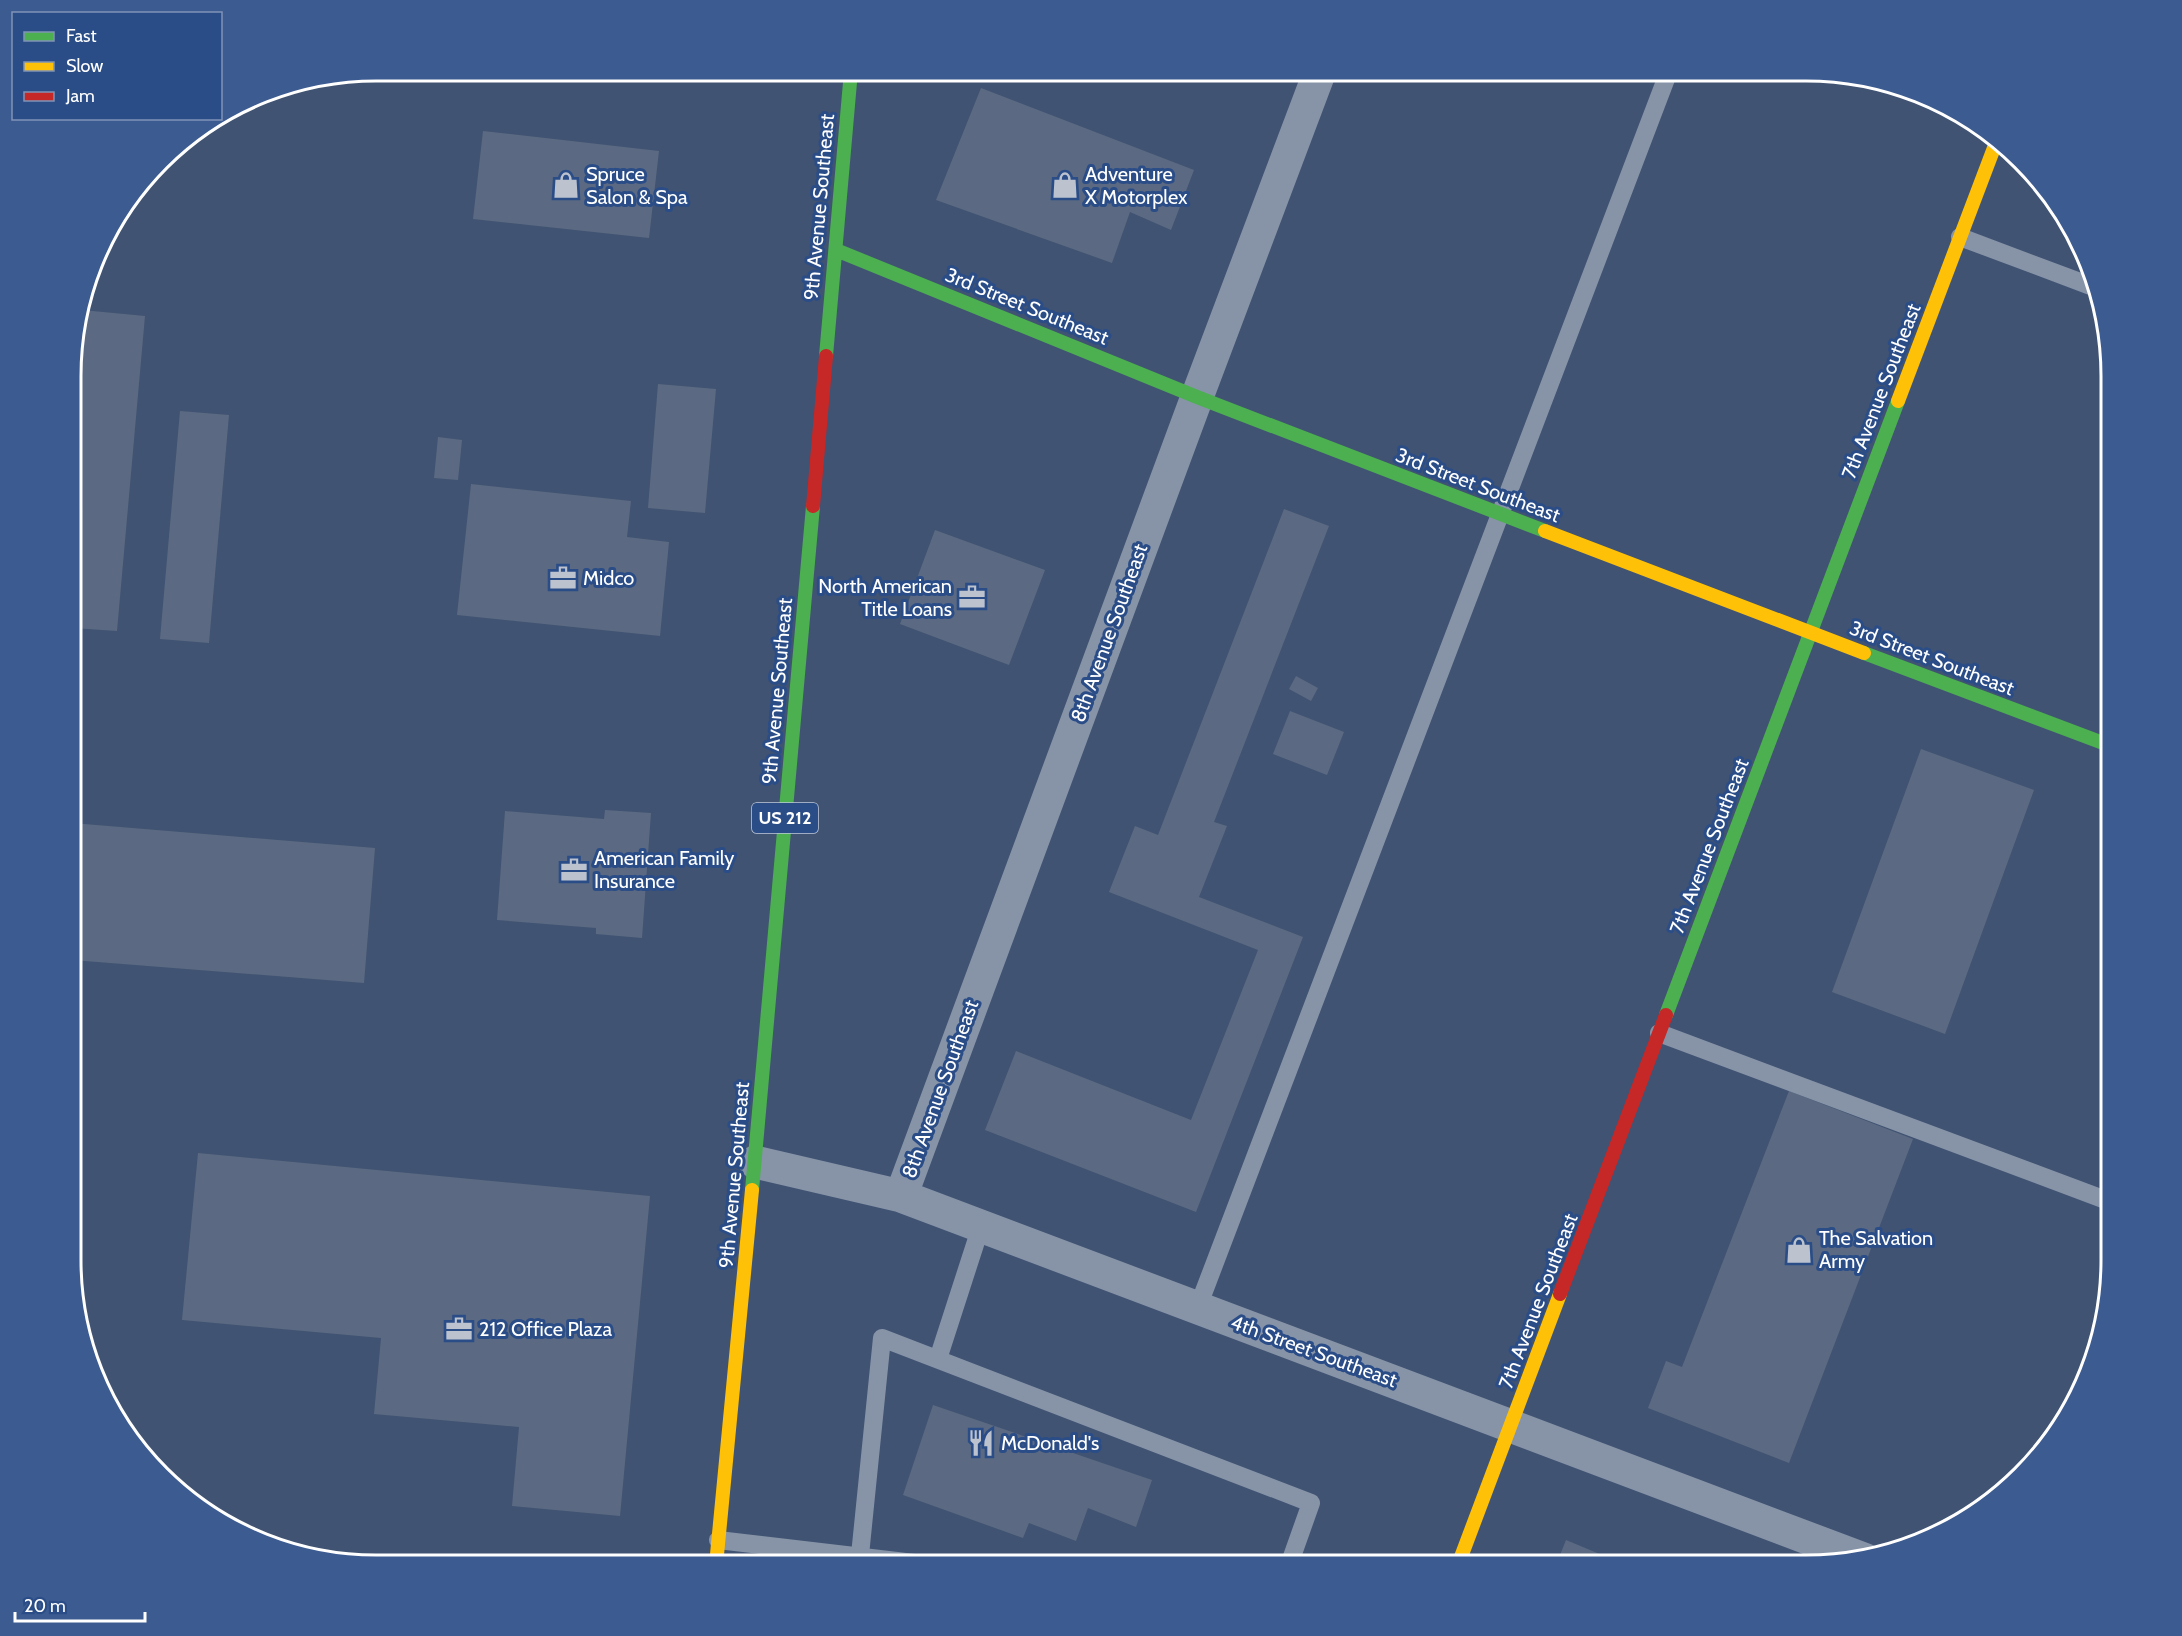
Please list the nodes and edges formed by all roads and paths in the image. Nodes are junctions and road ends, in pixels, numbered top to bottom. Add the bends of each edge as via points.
1 (850, 81) edge
2 (1316, 81) edge
3 (1665, 81) edge
4 (1994, 148) edge
5 (1960, 237) junction
6 (836, 250) junction
7 (2086, 284) edge
8 (1197, 397) junction
9 (1502, 514) junction
10 (1810, 633) junction
11 (2101, 742) edge
12 (1659, 1033) junction
13 (755, 1162) junction
14 (901, 1196) junction
15 (2101, 1198) edge
16 (981, 1226) junction
17 (1198, 1307) junction
18 (938, 1359) junction
19 (1512, 1425) junction
20 (718, 1540) junction
21 (1845, 1552) edge
22 (717, 1555) edge
23 (819, 1555) edge
24 (860, 1555) edge
25 (1293, 1555) edge
26 (1462, 1555) edge

1 - 6 street, 9th Avenue Southeast / US 212
2 - 8 street, 8th Avenue Southeast
3 - 9 lane
4 - 5 street, 7th Avenue Southeast
5 - 7 lane
5 - 10 street, 7th Avenue Southeast
6 - 8 street, 3rd Street Southeast
6 - 13 street, 9th Avenue Southeast / US 212
8 - 9 street, 3rd Street Southeast
8 - 14 street, 8th Avenue Southeast
9 - 10 street, 3rd Street Southeast
9 - 17 lane
10 - 11 street, 3rd Street Southeast
10 - 12 street, 7th Avenue Southeast
12 - 15 lane
12 - 19 street, 7th Avenue Southeast
13 - 14 street, 4th Street Southeast
13 - 20 street, 9th Avenue Southeast / US 212
14 - 16 street, 4th Street Southeast
16 - 17 street, 4th Street Southeast
16 - 18 lane
17 - 19 street, 4th Street Southeast
18 - 24 lane via 882,1338
18 - 25 lane via 1311,1503
19 - 21 street, 4th Street Southeast
19 - 26 street, 7th Avenue Southeast
20 - 22 street, 9th Avenue Southeast / US 212
20 - 23 lane

